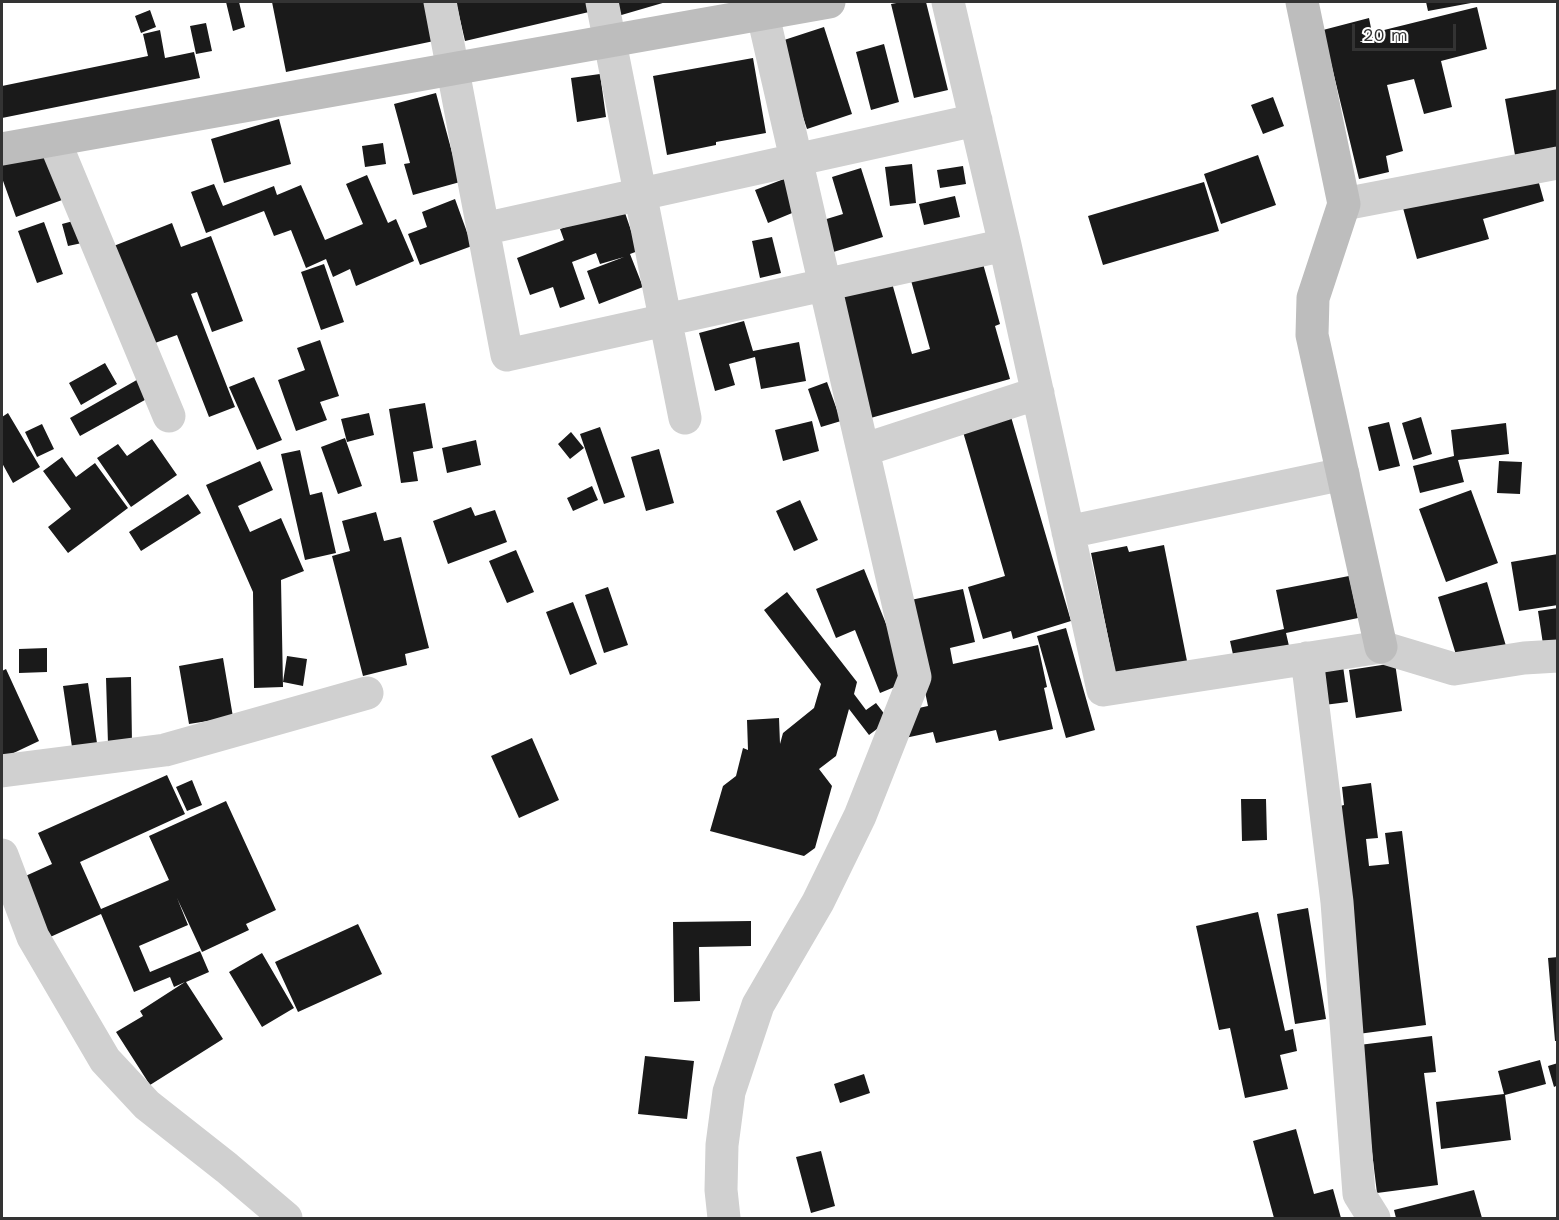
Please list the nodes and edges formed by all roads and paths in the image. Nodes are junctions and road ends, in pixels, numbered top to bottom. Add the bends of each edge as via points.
1 (440, 2) edge
2 (602, 2) edge
3 (829, 2) edge
4 (948, 2) edge
5 (1302, 2) edge
6 (762, 7) edge
7 (609, 41) junction
8 (453, 69) junction
9 (976, 120) junction
10 (54, 140) junction
11 (2, 149) edge
12 (797, 159) junction
13 (1557, 163) edge
14 (640, 194) junction
15 (1344, 204) junction
16 (483, 229) junction
17 (1005, 245) junction
18 (826, 284) junction
19 (666, 320) junction
20 (1038, 393) junction
21 (169, 416) dead end
22 (685, 418) dead end
23 (864, 450) junction
24 (1343, 474) junction
25 (1068, 532) junction
26 (1382, 647) junction
27 (1557, 656) edge
28 (1307, 658) junction
29 (367, 693) dead end
30 (2, 771) edge
31 (2, 855) edge
32 (286, 1218) edge
33 (724, 1218) edge
34 (1374, 1218) edge

1 - 8 street
2 - 7 street
3 - 6 street
4 - 9 street
5 - 15 street
6 - 7 street
6 - 12 street
7 - 8 street
7 - 14 street
8 - 10 street
8 - 16 street
9 - 12 street
9 - 17 street
10 - 11 street
10 - 21 street
12 - 14 street
12 - 18 street
13 - 15 street
14 - 16 street
14 - 19 street
15 - 24 street via 1312,298 1312,335
16 - 19 street via 507,355
17 - 18 street
17 - 20 street
18 - 19 street
18 - 23 street
19 - 22 street
20 - 23 street
20 - 25 street
23 - 33 street via 915,677 818,902 758,1005 729,1092 722,1145
24 - 25 street
24 - 26 street
25 - 28 street via 1103,690
26 - 27 street via 1454,669
26 - 28 street
28 - 34 street via 1337,902 1359,1194
29 - 30 street via 165,750
31 - 32 street via 33,937 105,1060 147,1105

